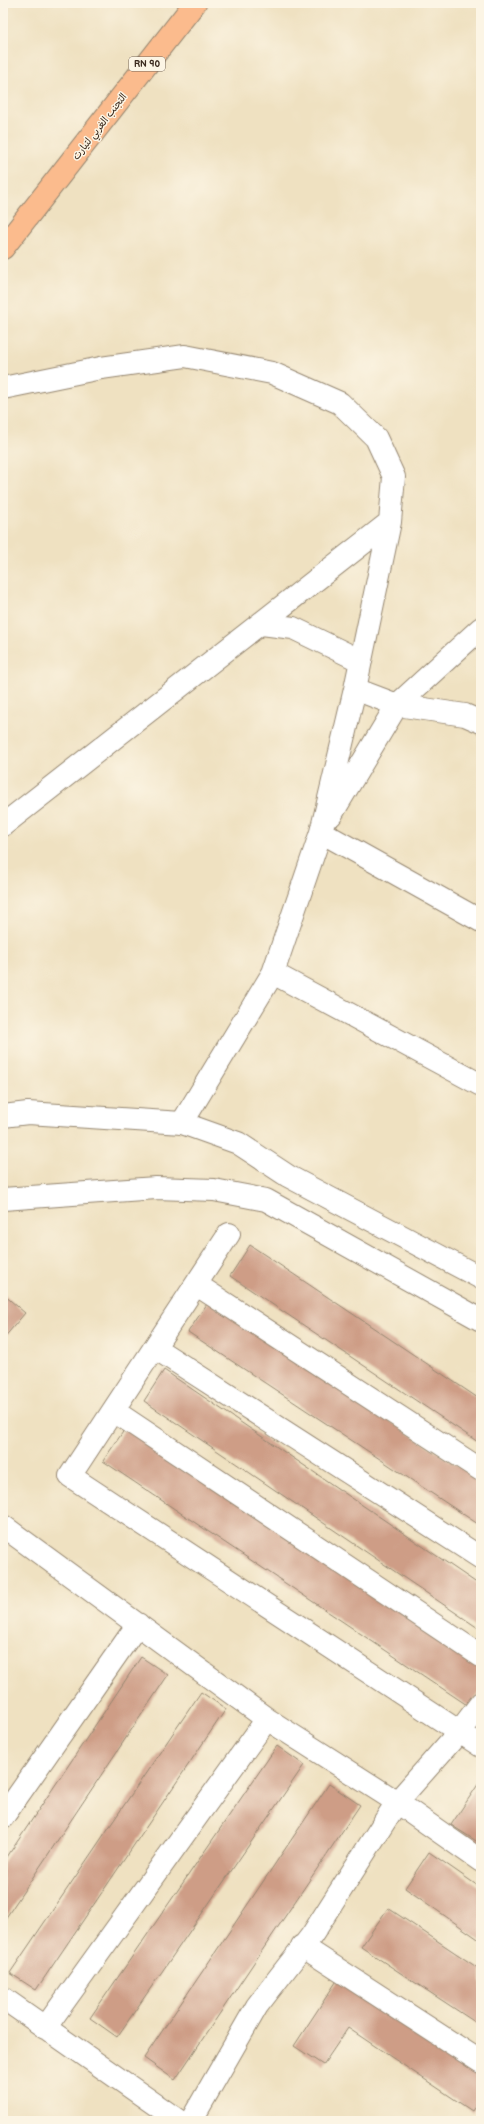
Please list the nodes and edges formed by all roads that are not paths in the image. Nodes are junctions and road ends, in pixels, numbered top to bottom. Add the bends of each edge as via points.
1 (195, 3) edge
2 (3, 248) edge
3 (3, 388) edge
4 (390, 522) junction
5 (262, 624) junction
6 (481, 628) edge
7 (361, 661) junction
8 (356, 689) junction
9 (398, 704) junction
10 (481, 722) edge
11 (3, 825) edge
12 (321, 832) junction
13 (481, 920) edge
14 (273, 973) junction
15 (481, 1086) edge
16 (3, 1116) edge
17 (182, 1123) junction
18 (3, 1199) edge
19 (229, 1234) dead end
20 (481, 1278) edge
21 (196, 1285) junction
22 (481, 1320) edge
23 (155, 1348) junction
24 (114, 1410) junction
25 (481, 1470) edge
26 (3, 1526) edge
27 (481, 1558) edge
28 (138, 1624) junction
29 (481, 1656) edge
30 (481, 1703) edge
31 (267, 1719) junction
32 (460, 1732) junction
33 (481, 1746) edge
34 (397, 1802) junction
35 (3, 1817) edge
36 (481, 1861) edge
37 (302, 1946) junction
38 (3, 1998) edge
39 (45, 2028) junction
40 (481, 2062) edge
41 (179, 2121) edge
42 (191, 2121) edge

1 - 2 highway, التجنب الغربي لتيارت / RN 90
3 - 4 street via 101,368 185,356 272,373 340,403 376,438 394,477
4 - 5 street
4 - 7 street
5 - 7 street via 293,628
5 - 11 street
6 - 9 street
7 - 8 street
8 - 9 street
8 - 12 street
9 - 10 street via 465,716
9 - 12 street
12 - 13 street
12 - 14 street
14 - 15 street
14 - 17 street
16 - 17 street via 28,1113
17 - 20 street via 238,1143 288,1176
18 - 22 street via 156,1188 214,1190 266,1200
19 - 21 street
21 - 23 street
21 - 25 street
23 - 24 street
23 - 27 street
24 - 29 street
24 - 32 street via 70,1476
26 - 28 street
28 - 31 street
28 - 35 street
30 - 32 street
31 - 34 street
31 - 39 street
32 - 33 street
32 - 34 street
34 - 36 street
34 - 37 street via 312,1936
37 - 40 street
37 - 42 street via 257,2006
38 - 39 street
39 - 41 street

